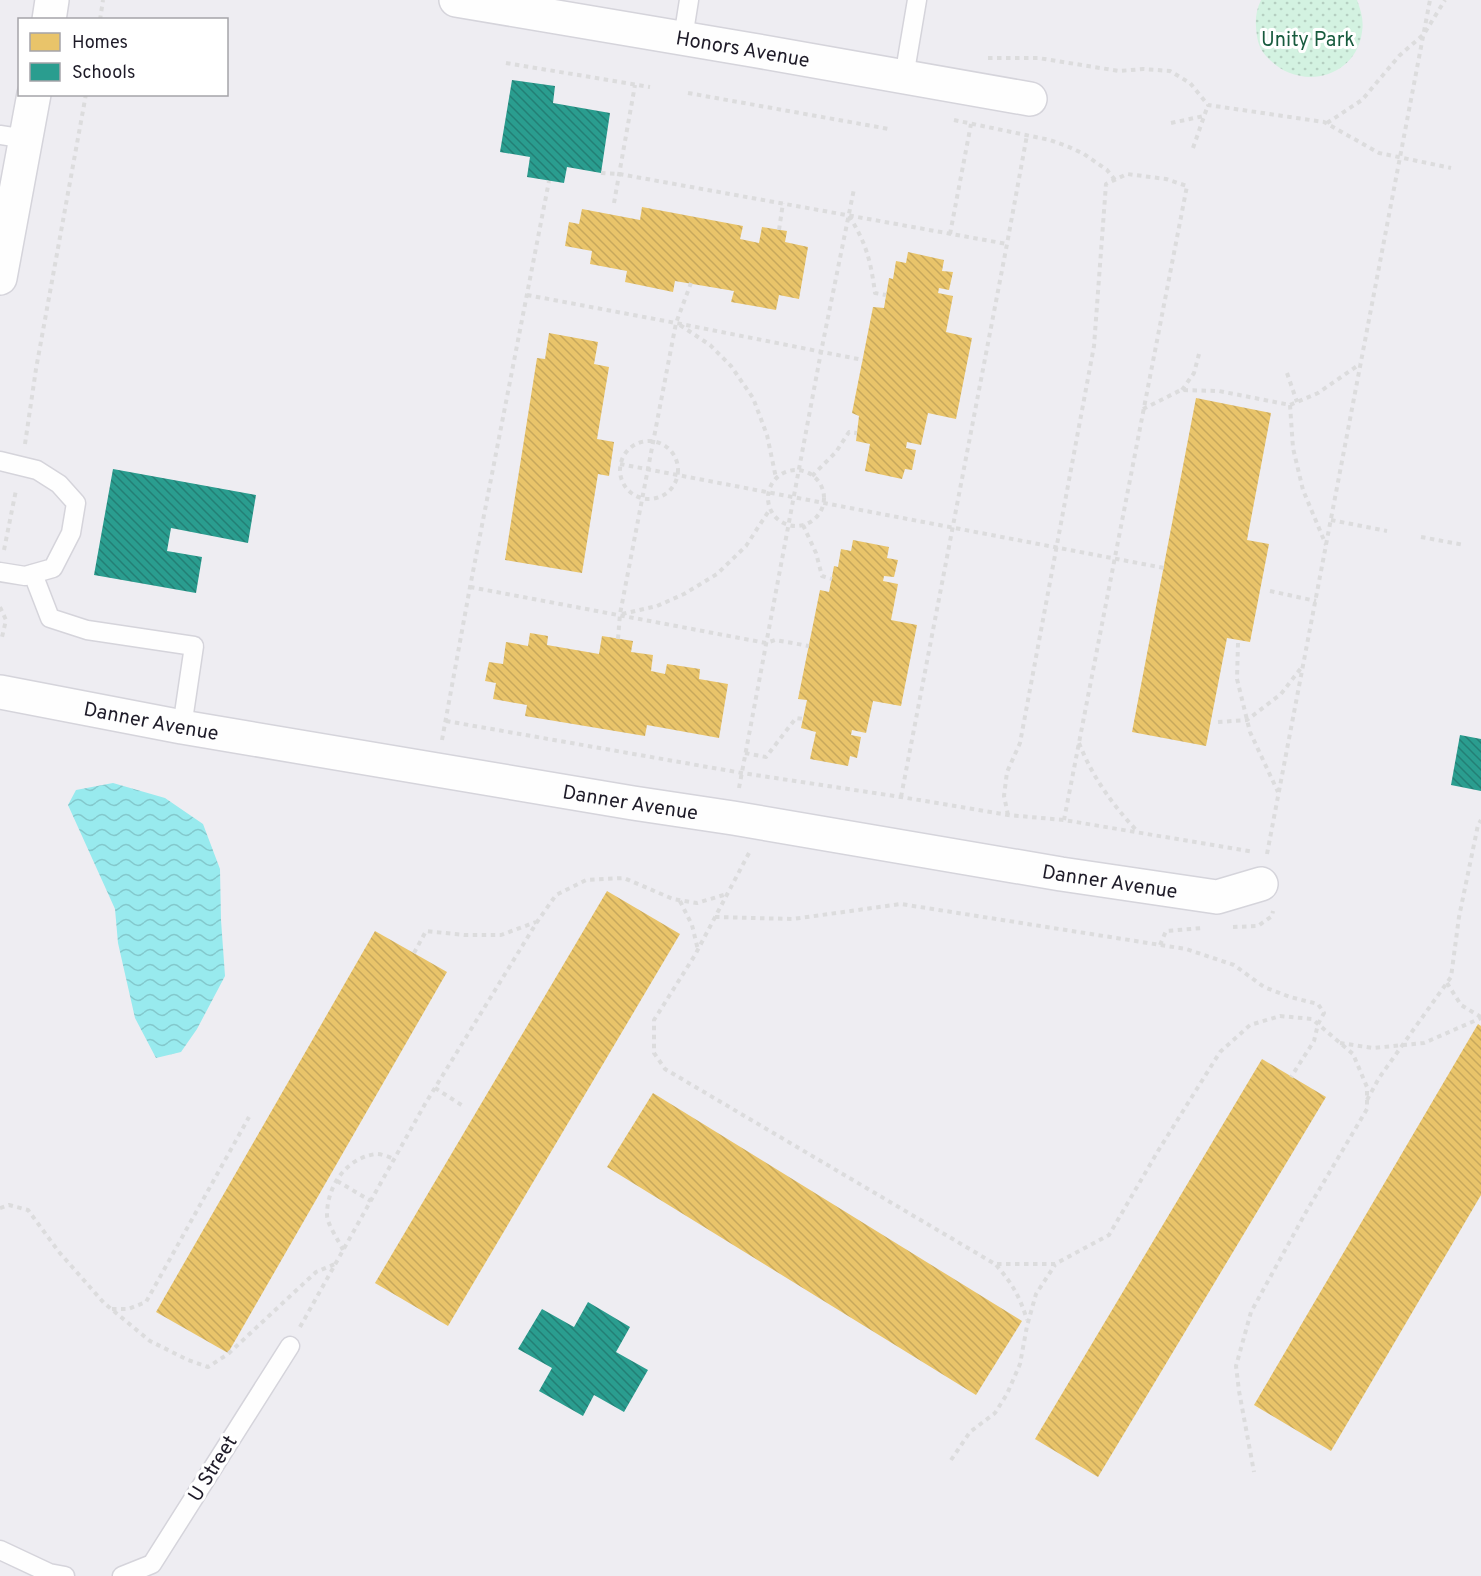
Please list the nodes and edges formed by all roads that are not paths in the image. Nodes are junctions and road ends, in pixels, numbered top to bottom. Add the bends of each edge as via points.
1 (52, 0) edge
2 (456, 0) edge
3 (688, 0) edge
4 (917, 0) edge
5 (48, 18) edge
6 (683, 38) junction
7 (904, 77) junction
8 (33, 96) edge
9 (1030, 99) dead end
10 (13, 137) edge
11 (4, 231) edge
12 (0, 278) edge
13 (0, 461) edge
14 (0, 572) edge
15 (33, 573) junction
16 (0, 692) edge
17 (182, 727) junction
18 (1264, 869) road end
19 (290, 1346) road end
20 (0, 1550) edge
21 (57, 1574) edge
22 (122, 1576) edge

1 - 5 street
2 - 6 street, Honors Avenue
3 - 6 lane
4 - 7 lane
6 - 7 street, Honors Avenue
7 - 9 street, Honors Avenue
8 - 10 street
10 - 11 street
11 - 12 street
13 - 15 lane via 37,470 59,484 76,503 72,533 53,568
14 - 15 lane via 25,576
15 - 17 lane via 50,618 87,630 194,646
16 - 17 street, Danner Avenue
17 - 18 street, Danner Avenue via 1051,873 1217,897
19 - 22 lane, U Street via 152,1564
20 - 21 lane

